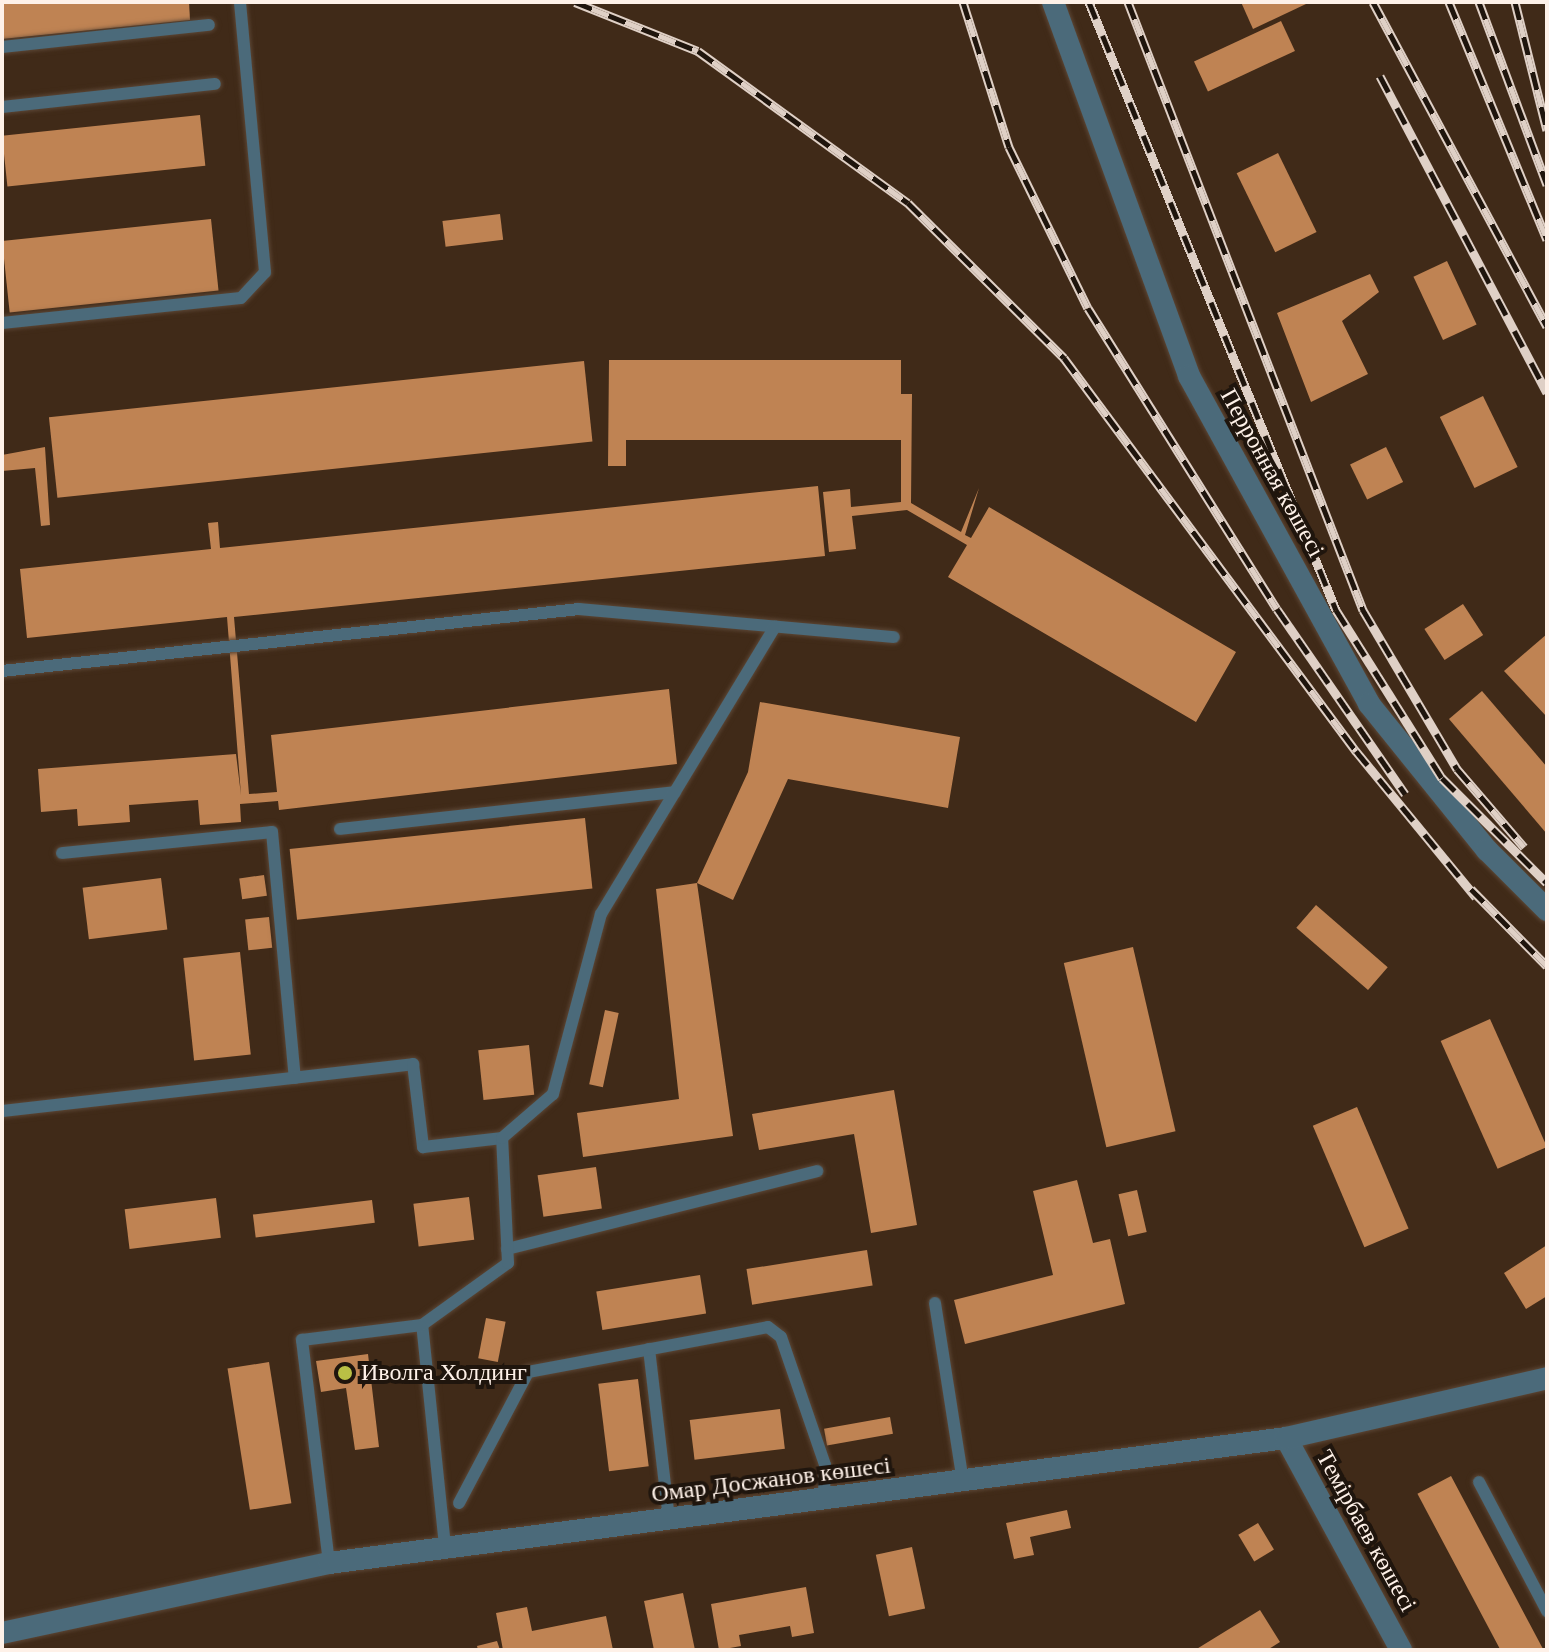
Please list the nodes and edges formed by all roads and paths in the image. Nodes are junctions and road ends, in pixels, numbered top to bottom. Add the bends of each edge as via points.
1 (240, 2) edge
2 (1053, 2) edge
3 (209, 25) dead end
4 (2, 47) edge
5 (215, 84) dead end
6 (2, 107) edge
7 (2, 323) edge
8 (775, 627) junction
9 (894, 637) dead end
10 (2, 671) edge
11 (675, 792) junction
12 (340, 829) dead end
13 (62, 853) dead end
14 (1547, 910) edge
15 (295, 1078) junction
16 (2, 1111) edge
17 (502, 1138) junction
18 (817, 1171) dead end
19 (507, 1249) junction
20 (935, 1303) dead end
21 (422, 1325) junction
22 (649, 1349) junction
23 (1547, 1378) edge
24 (1286, 1438) junction
25 (963, 1482) junction
26 (1479, 1482) dead end
27 (824, 1500) junction
28 (459, 1503) dead end
29 (669, 1518) junction
30 (445, 1546) junction
31 (329, 1563) junction
32 (1547, 1611) edge
33 (2, 1633) edge
34 (1401, 1650) edge

1 - 7 lane via 265,272 241,298
2 - 14 street, Перронная көшесі via 1189,376 1369,704 1487,850
3 - 4 lane
5 - 6 lane
8 - 9 lane
8 - 10 lane via 579,609
8 - 11 lane
11 - 12 lane
11 - 17 lane via 601,914 553,1094
13 - 15 lane via 272,832
15 - 16 lane
15 - 17 lane via 413,1064 423,1147
17 - 19 lane
18 - 19 lane
19 - 21 lane via 508,1263
20 - 25 lane
21 - 30 lane
21 - 31 lane via 302,1340
22 - 27 lane via 768,1327 781,1337 825,1465
22 - 28 lane via 528,1372
22 - 29 lane
23 - 24 street, Омар Досжанов көшесі
24 - 25 street, Омар Досжанов көшесі
24 - 34 street, Темірбаев көшесі
25 - 27 street, Омар Досжанов көшесі
26 - 32 lane
27 - 29 street, Омар Досжанов көшесі
29 - 30 street, Омар Досжанов көшесі
30 - 31 street, Омар Досжанов көшесі
31 - 33 street, Омар Досжанов көшесі

